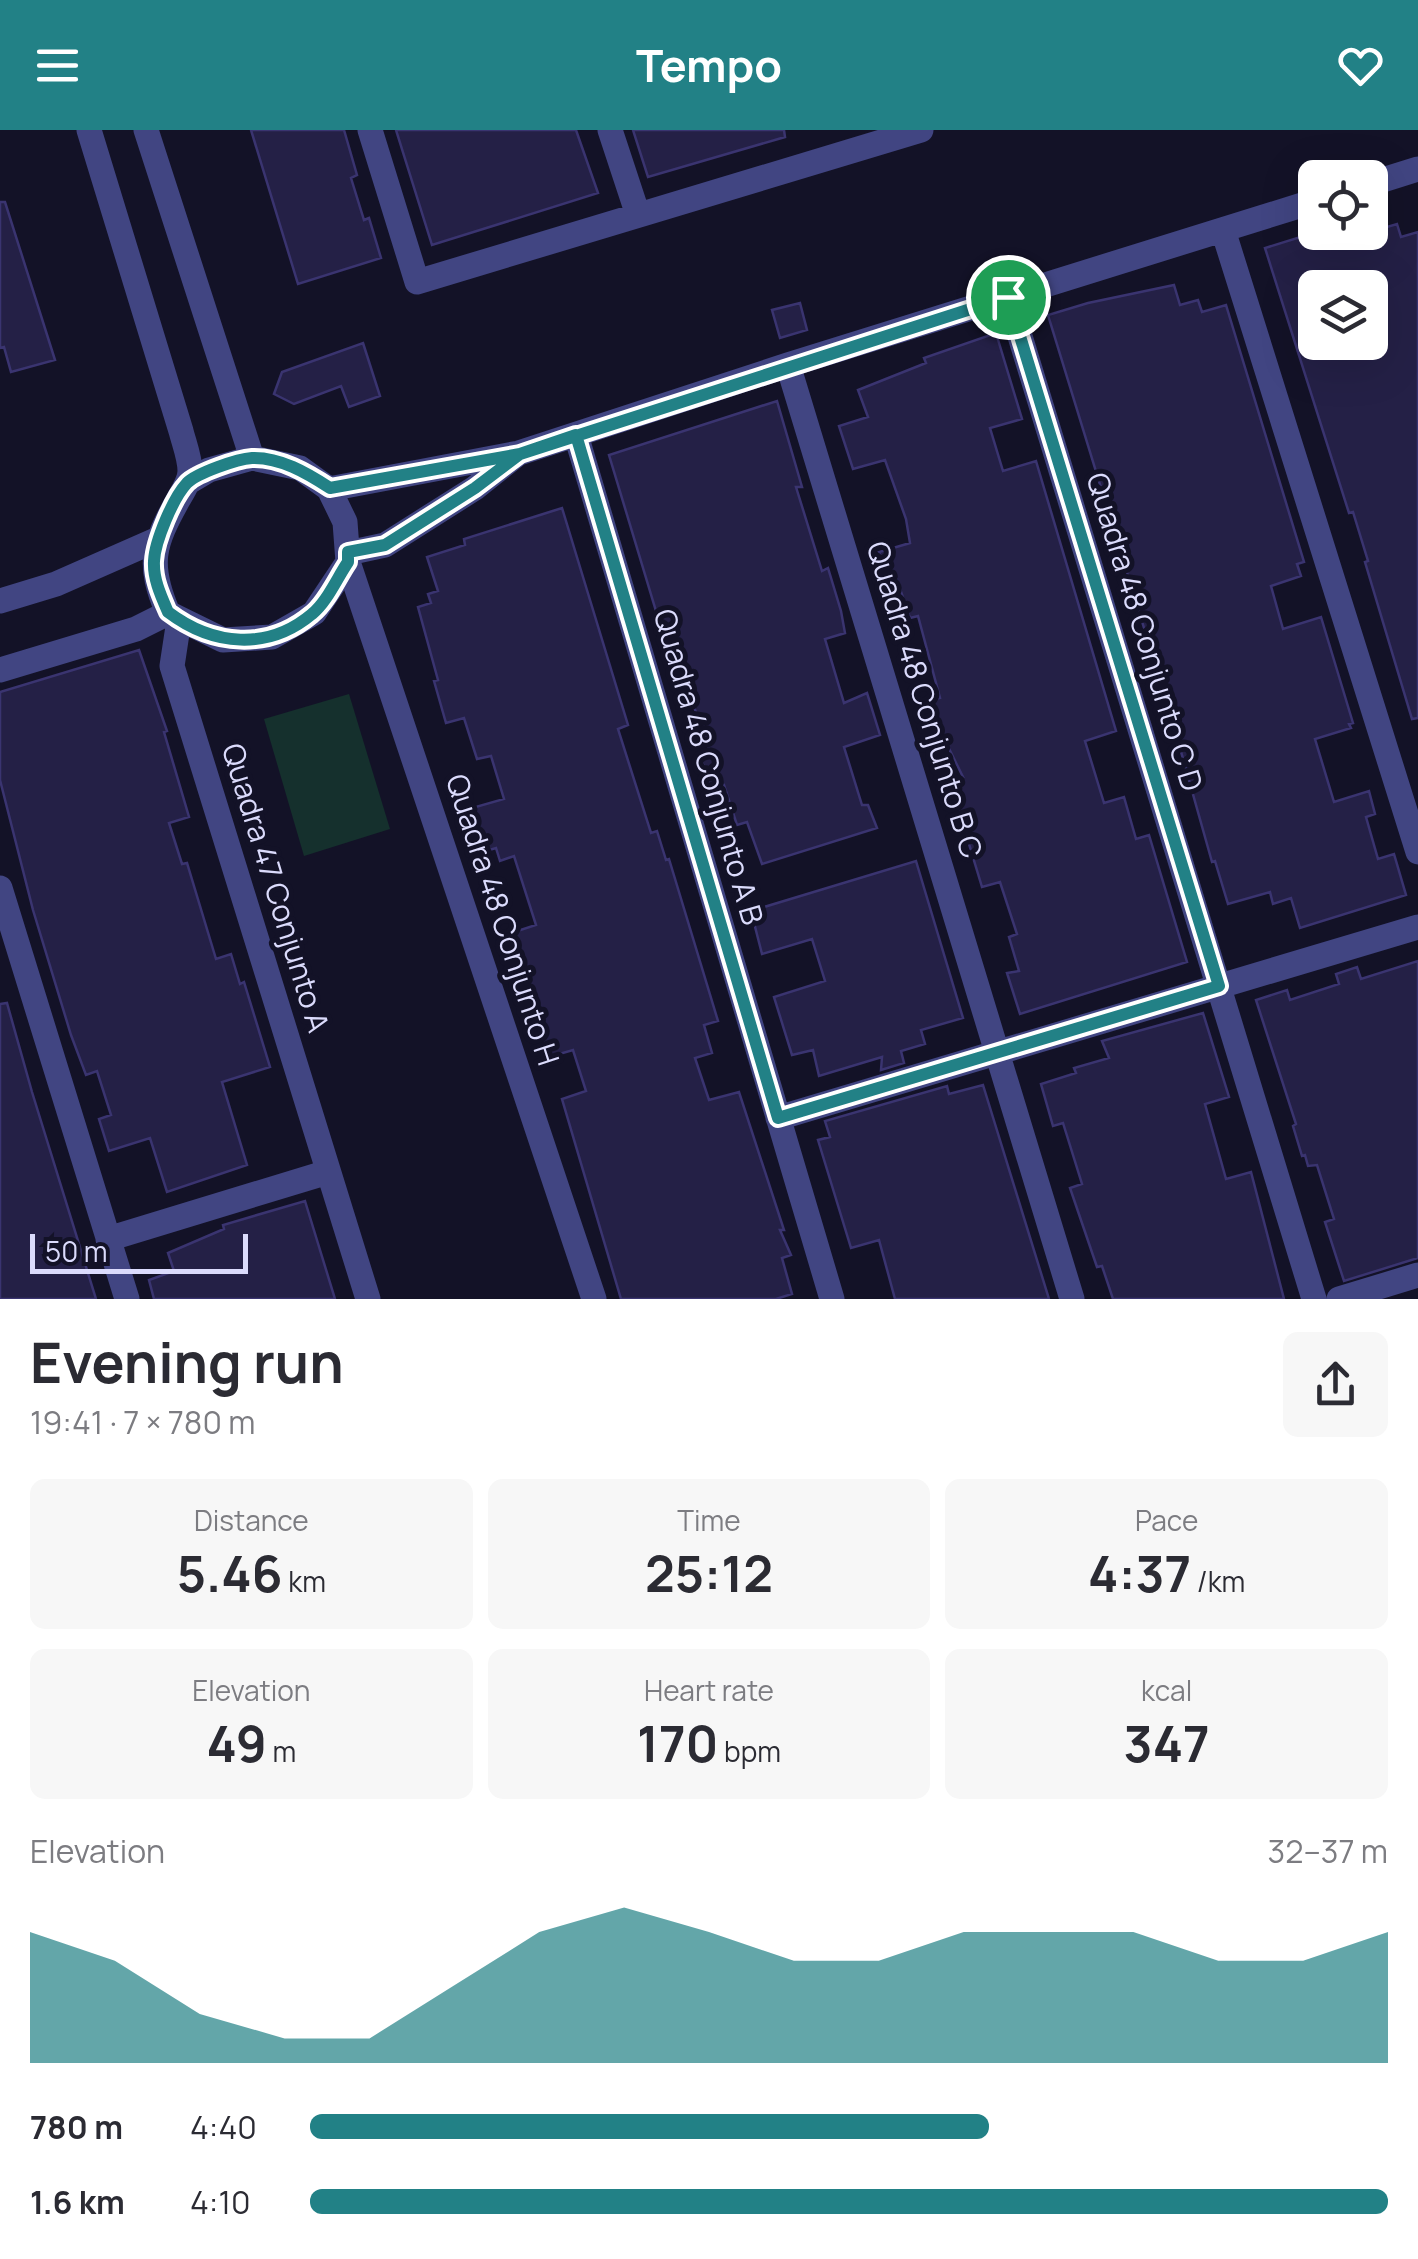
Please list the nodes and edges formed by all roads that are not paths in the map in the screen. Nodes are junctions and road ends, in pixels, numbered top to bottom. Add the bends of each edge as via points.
1 (90, 130) edge
2 (146, 130) edge
3 (370, 130) edge
4 (610, 130) edge
5 (920, 130) edge
6 (854, 140) edge
7 (1418, 169) edge
8 (1388, 178) edge
9 (1298, 206) edge
10 (638, 216) junction
11 (1223, 230) junction
12 (1008, 297) junction
13 (788, 366) junction
14 (576, 435) junction
15 (520, 454) junction
16 (252, 458) junction
17 (187, 483) junction
18 (330, 488) junction
19 (156, 540) junction
20 (348, 557) junction
21 (0, 601) edge
22 (173, 616) junction
23 (0, 670) edge
24 (1418, 852) edge
25 (0, 888) edge
26 (1418, 927) edge
27 (1219, 986) junction
28 (997, 1054) junction
29 (778, 1118) junction
30 (328, 1172) junction
31 (108, 1239) junction
32 (1418, 1275) edge
33 (127, 1299) edge
34 (368, 1299) edge
35 (594, 1299) edge
36 (832, 1299) edge
37 (1072, 1299) edge
38 (1314, 1299) edge
39 (1339, 1299) edge

1 - 17 street via 181,432
2 - 16 street
3 - 10 street via 417,282
4 - 10 street
5 - 6 street
6 - 10 street
7 - 8 street
9 - 11 street
11 - 12 street
11 - 24 street
12 - 13 street
12 - 27 street, Quadra 48 Conjunto C D
13 - 14 street
13 - 28 street, Quadra 48 Conjunto B C
14 - 15 street
14 - 29 street, Quadra 48 Conjunto A B
15 - 18 street
15 - 20 street via 385,545
16 - 17 street
16 - 18 street via 300,468
17 - 19 street
18 - 20 street
19 - 21 street
19 - 22 street via 158,589
20 - 22 street via 314,613 272,638 223,640
20 - 35 street, Quadra 48 Conjunto H
22 - 23 street
22 - 30 street, Quadra 47 Conjunto A via 172,666
25 - 31 street
26 - 27 street
27 - 28 street
27 - 38 street, Quadra 48 Conjunto C D
28 - 29 street
28 - 37 street, Quadra 48 Conjunto B C
29 - 36 street, Quadra 48 Conjunto A B
30 - 31 street
30 - 34 street, Quadra 47 Conjunto A
31 - 33 street
32 - 39 street

